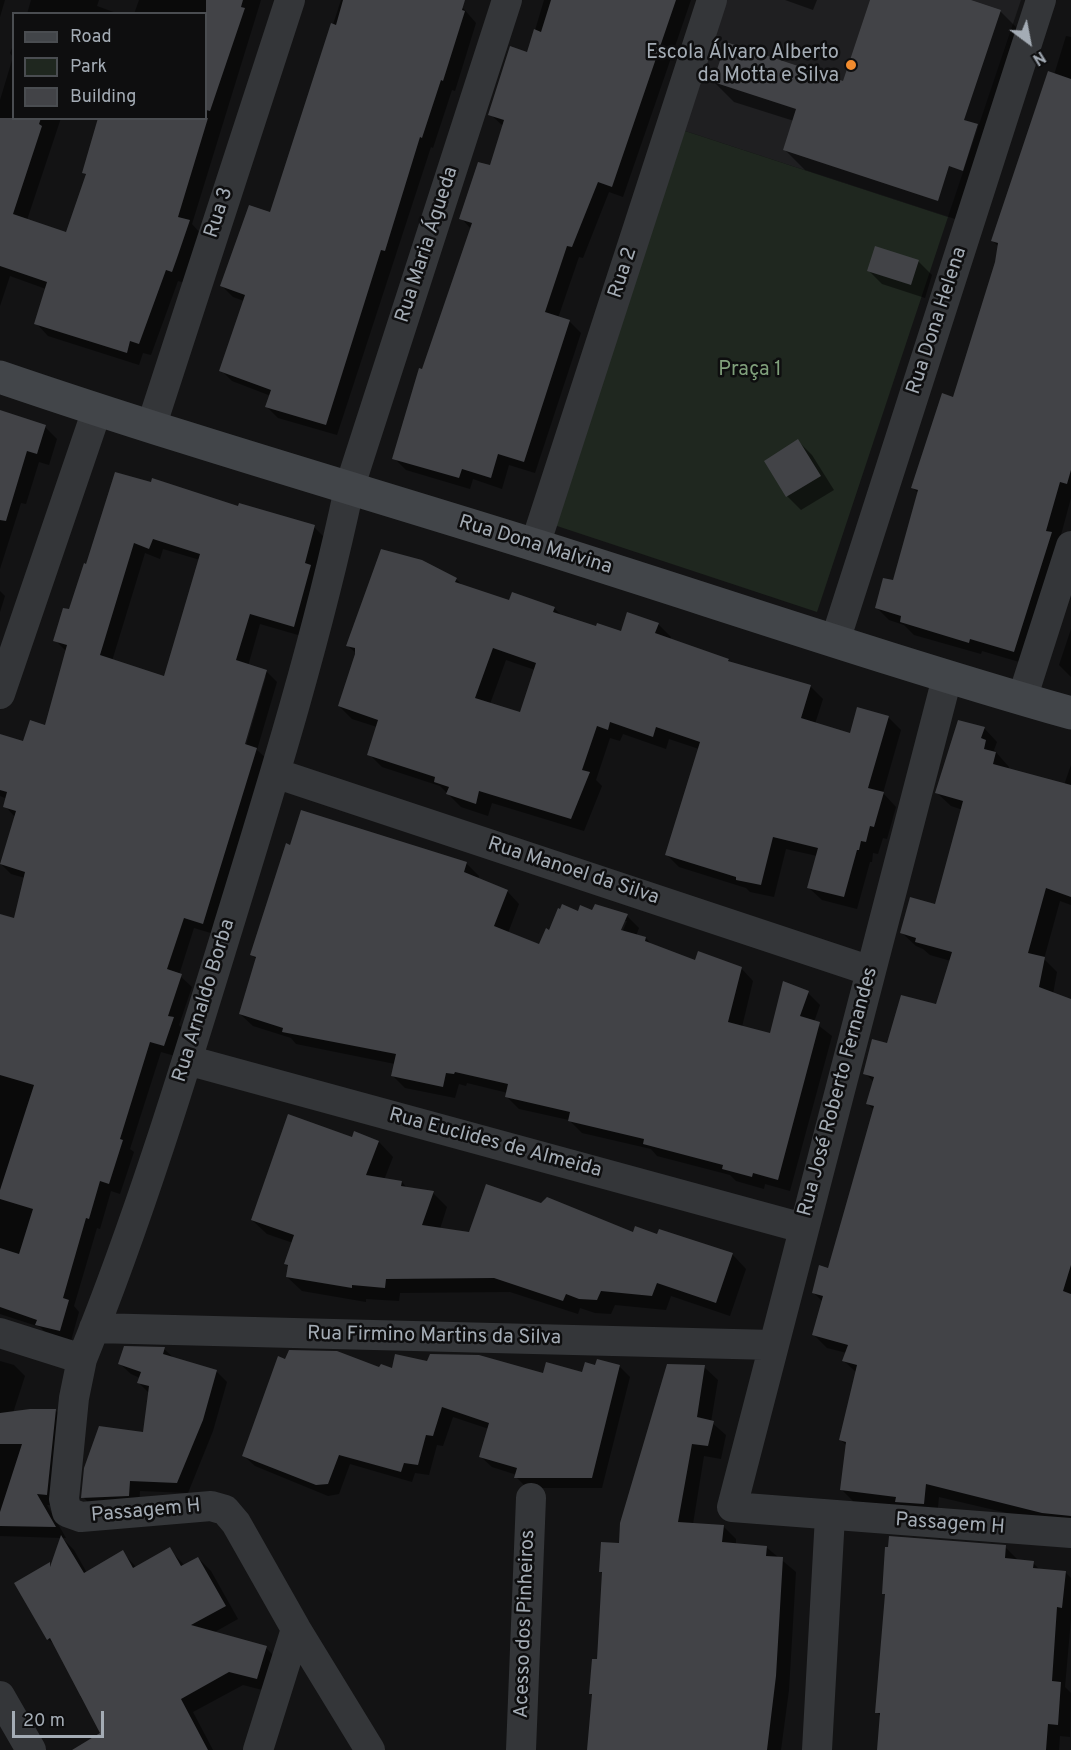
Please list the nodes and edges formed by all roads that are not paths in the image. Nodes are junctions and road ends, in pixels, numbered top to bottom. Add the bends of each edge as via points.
1 (290, 0) edge
2 (507, 0) edge
3 (712, 0) edge
4 (1041, 0) edge
5 (0, 377) edge
6 (97, 410) junction
7 (151, 427) junction
8 (350, 489) junction
9 (535, 545) junction
10 (1071, 546) edge
11 (835, 641) junction
12 (947, 678) junction
13 (0, 694) edge
14 (1022, 699) junction
15 (1071, 713) edge
16 (275, 773) junction
17 (871, 971) junction
18 (187, 1060) junction
19 (803, 1228) junction
20 (94, 1328) junction
21 (0, 1333) edge
22 (773, 1345) junction
23 (82, 1359) junction
24 (531, 1498) dead end
25 (732, 1507) joint
26 (67, 1512) joint
27 (830, 1516) junction
28 (1071, 1533) edge
29 (296, 1629) junction
30 (0, 1696) edge
31 (31, 1750) edge
32 (258, 1750) edge
33 (370, 1750) edge
34 (521, 1750) edge
35 (817, 1750) edge

1 - 7 street, Rua 3
2 - 8 street, Rua Maria Águeda
3 - 9 street, Rua 2
4 - 11 street, Rua Dona Helena
5 - 6 street, Rua Dona Malvina
6 - 7 street, Rua Dona Malvina
6 - 13 street
7 - 8 street, Rua Dona Malvina
8 - 9 street, Rua Dona Malvina
8 - 16 street, Rua Arnaldo Borba
9 - 11 street, Rua Dona Malvina
10 - 14 street
11 - 12 street, Rua Dona Malvina
12 - 14 street, Rua Dona Malvina
12 - 17 street, Rua José Roberto Fernandes
14 - 15 street, Rua Dona Malvina
16 - 17 street, Rua Manoel da Silva
16 - 18 street, Rua Arnaldo Borba
17 - 19 street, Rua José Roberto Fernandes
18 - 19 street, Rua Euclides de Almeida
18 - 20 street, Rua Arnaldo Borba
19 - 22 street, Rua José Roberto Fernandes
20 - 22 street, Rua Firmino Martins da Silva
20 - 23 street, Rua Arnaldo Borba
21 - 23 street
22 - 25 street, Rua José Roberto Fernandes
23 - 26 street, Rua Arnaldo Borba via 64,1499
24 - 34 street, Acesso dos Pinheiros
25 - 27 street, Passagem H
26 - 29 street, Passagem H via 81,1517 211,1506 225,1510
27 - 28 street, Passagem H
27 - 35 street
29 - 32 street
29 - 33 street
30 - 31 street

